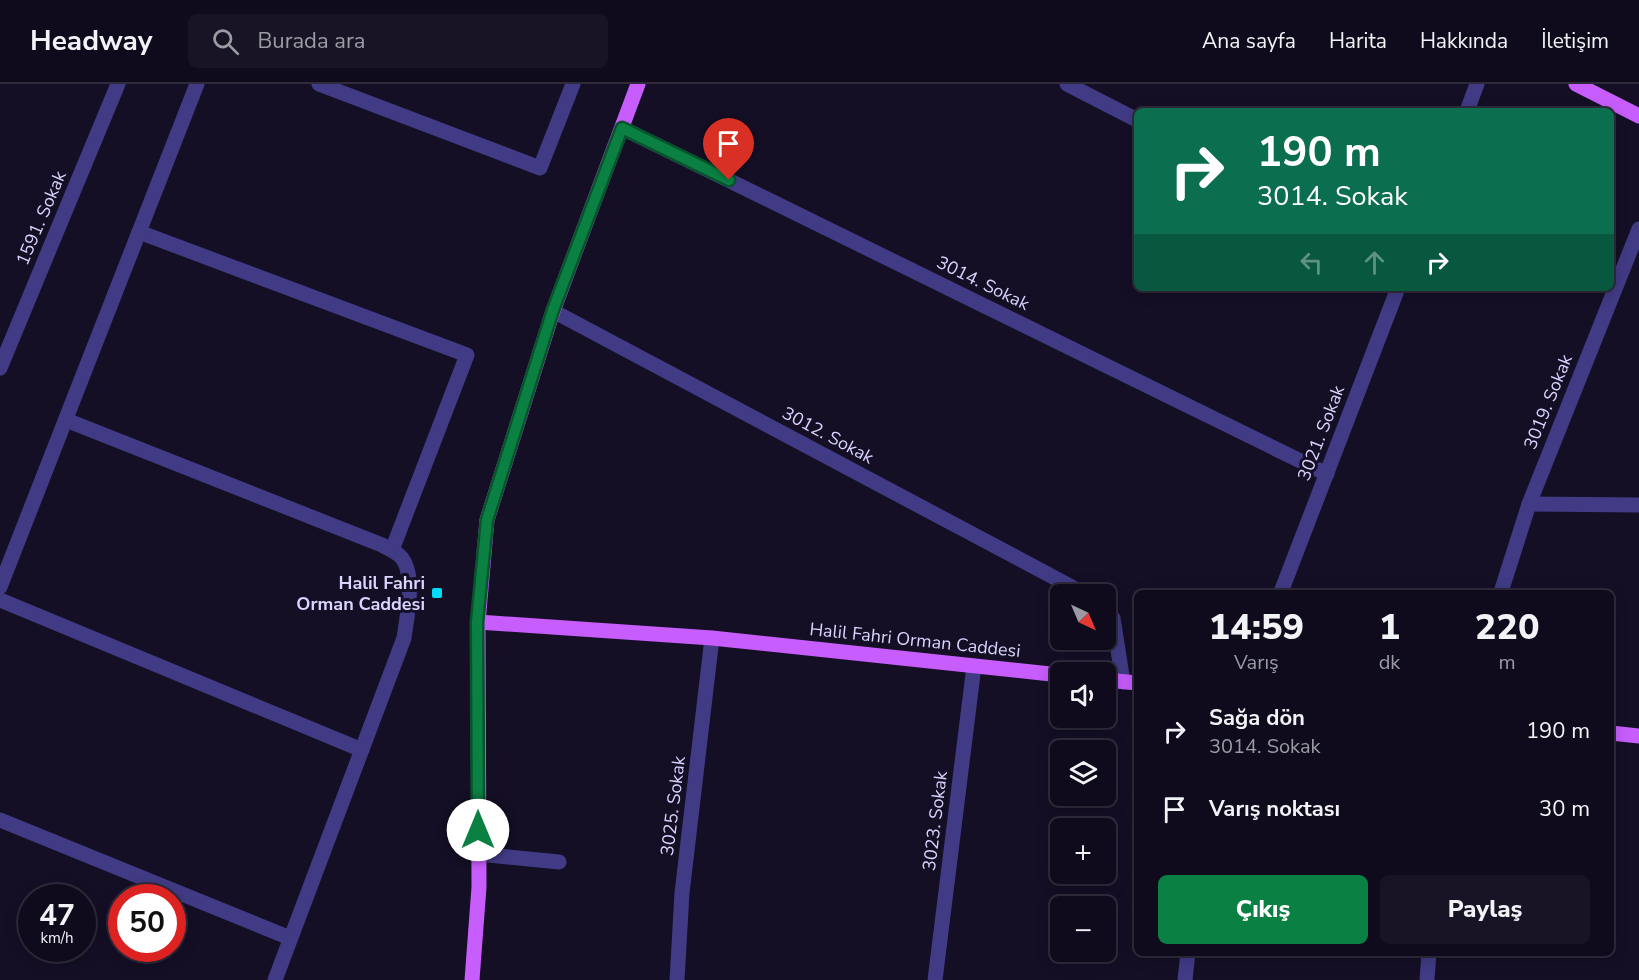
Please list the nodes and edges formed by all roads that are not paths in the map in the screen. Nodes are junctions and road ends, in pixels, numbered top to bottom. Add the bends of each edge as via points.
1 (118, 84) edge
2 (197, 84) edge
3 (319, 84) edge
4 (573, 84) edge
5 (639, 84) edge
6 (1067, 84) edge
7 (1477, 84) edge
8 (1576, 84) edge
9 (1468, 108) edge
10 (1639, 116) edge
11 (1134, 118) edge
12 (622, 128) junction
13 (1639, 229) edge
14 (139, 232) junction
15 (1397, 291) edge
16 (553, 310) junction
17 (0, 368) edge
18 (66, 420) junction
19 (1327, 474) junction
20 (1529, 504) junction
21 (1639, 505) edge
22 (392, 550) junction
23 (1066, 584) edge
24 (0, 587) edge
25 (1282, 590) edge
26 (1502, 590) edge
27 (0, 600) edge
28 (477, 622) junction
29 (1116, 629) edge
30 (712, 638) junction
31 (974, 666) junction
32 (1050, 674) edge
33 (1130, 682) edge
34 (1614, 734) edge
35 (1639, 736) edge
36 (362, 750) junction
37 (0, 820) edge
38 (478, 854) junction
39 (559, 862) dead end
40 (291, 938) junction
41 (1188, 956) edge
42 (1429, 956) edge
43 (274, 980) edge
44 (472, 980) edge
45 (677, 980) edge
46 (935, 980) edge
47 (1185, 980) edge
48 (1428, 980) edge

1 - 17 street, 1591. Sokak
2 - 14 street
3 - 4 street via 540,168
5 - 12 main road
6 - 11 street
7 - 9 street
8 - 10 main road
12 - 16 main road
12 - 19 street, 3014. Sokak
13 - 20 street, 3019. Sokak
14 - 18 street
14 - 22 street via 468,355
15 - 19 street, 3021. Sokak
16 - 23 street, 3012. Sokak
16 - 28 main road via 487,520
18 - 22 street
18 - 24 street
19 - 25 street, 3021. Sokak
20 - 21 street
20 - 26 street, 3019. Sokak
22 - 36 street via 400,555 407,569 410,600 404,638
27 - 36 street
28 - 30 main road, Halil Fahri Orman Caddesi
28 - 38 main road
29 - 33 street
30 - 31 main road, Halil Fahri Orman Caddesi
30 - 45 street, 3025. Sokak via 682,893
31 - 32 main road, Halil Fahri Orman Caddesi
31 - 46 street, 3023. Sokak
34 - 35 main road
36 - 40 street
37 - 40 street
38 - 39 street
38 - 44 main road
40 - 43 street
41 - 47 street
42 - 48 street

